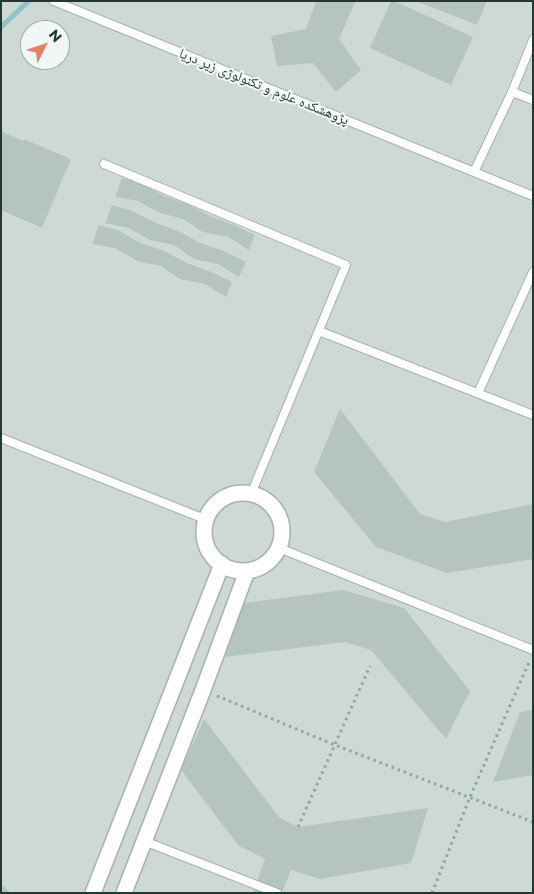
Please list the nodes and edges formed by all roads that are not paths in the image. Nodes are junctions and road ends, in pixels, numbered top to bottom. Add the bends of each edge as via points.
1 (54, 1) edge
2 (533, 40) edge
3 (512, 92) junction
4 (533, 100) edge
5 (104, 164) dead end
6 (474, 172) junction
7 (533, 196) edge
8 (533, 272) edge
9 (319, 331) junction
10 (478, 393) junction
11 (533, 415) edge
12 (1, 438) edge
13 (251, 494) junction
14 (207, 520) junction
15 (279, 548) junction
16 (222, 564) junction
17 (247, 571) junction
18 (533, 651) edge
19 (144, 841) junction
20 (93, 893) edge
21 (124, 893) edge
22 (277, 893) edge

1 - 6 lane, پژوهشکده علوم و تکنولوژی زیر دریا
2 - 3 lane
3 - 4 lane
3 - 6 lane
5 - 9 lane via 346,265
6 - 7 lane, پژوهشکده علوم و تکنولوژی زیر دریا
8 - 10 lane
9 - 10 lane
9 - 13 lane
10 - 11 lane
12 - 14 lane
13 - 14 street via 229,496 211,510
13 - 15 street via 262,498 278,514 282,525
14 - 16 street via 204,530 207,544 214,558
15 - 17 street via 266,564
15 - 18 lane
16 - 17 street via 234,570
16 - 20 street
17 - 19 street
19 - 21 street
19 - 22 lane

